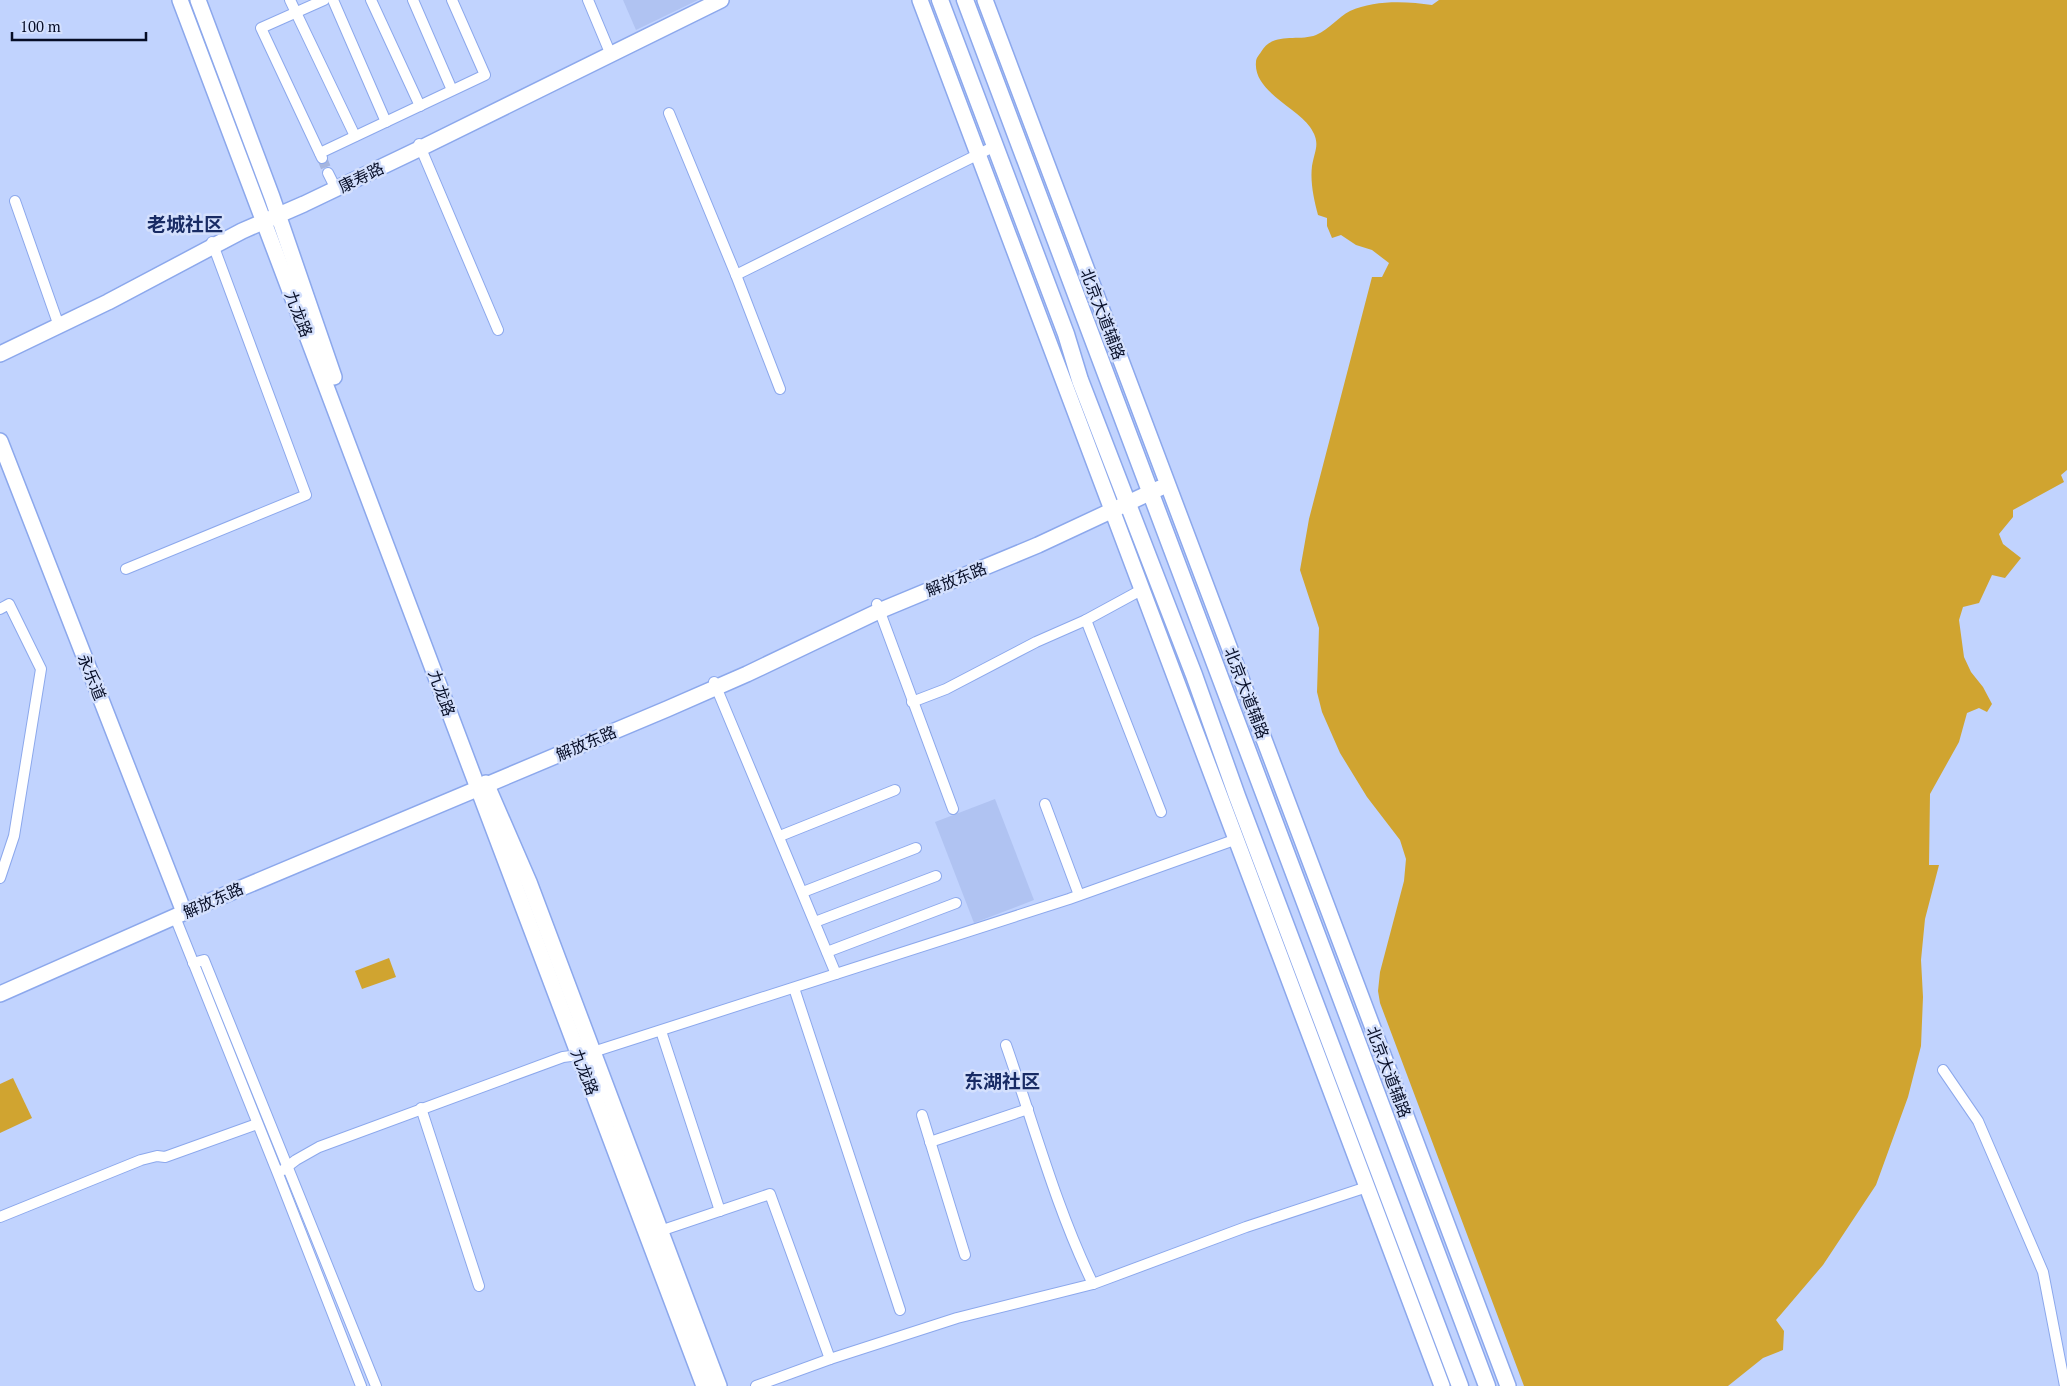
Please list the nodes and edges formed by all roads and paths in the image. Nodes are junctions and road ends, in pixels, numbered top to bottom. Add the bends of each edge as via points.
1 (180, 0) edge
2 (198, 0) edge
3 (290, 0) edge
4 (324, 0) edge
5 (332, 0) edge
6 (371, 0) edge
7 (413, 0) edge
8 (452, 0) edge
9 (588, 0) edge
10 (710, 0) edge
11 (721, 0) edge
12 (920, 0) edge
13 (940, 0) edge
14 (966, 0) edge
15 (985, 0) edge
16 (296, 13) junction
17 (610, 53) junction
18 (452, 90) junction
19 (420, 106) junction
20 (669, 112) dead end
21 (386, 122) junction
22 (355, 136) junction
23 (420, 146) junction
24 (995, 146) junction
25 (979, 154) junction
26 (15, 201) dead end
27 (271, 216) junction
28 (212, 244) junction
29 (736, 275) junction
30 (58, 324) junction
31 (498, 330) dead end
32 (0, 348) edge
33 (0, 354) edge
34 (780, 389) dead end
35 (0, 440) edge
36 (0, 457) edge
37 (1167, 480) junction
38 (1149, 488) junction
39 (1126, 499) junction
40 (1111, 506) junction
41 (126, 569) dead end
42 (1143, 589) junction
43 (878, 607) junction
44 (0, 609) edge
45 (1086, 620) junction
46 (715, 684) junction
47 (912, 702) junction
48 (481, 783) junction
49 (895, 790) dead end
50 (1045, 804) dead end
51 (954, 808) dead end
52 (1161, 812) dead end
53 (780, 836) junction
54 (1237, 839) junction
55 (916, 848) dead end
56 (936, 876) dead end
57 (0, 878) edge
58 (803, 892) junction
59 (1079, 895) junction
60 (956, 903) dead end
61 (179, 911) junction
62 (815, 922) junction
63 (827, 952) junction
64 (193, 964) junction
65 (836, 974) junction
66 (0, 986) edge
67 (794, 988) junction
68 (0, 994) edge
69 (661, 1031) junction
70 (1006, 1045) dead end
71 (586, 1053) junction
72 (1943, 1070) dead end
73 (421, 1108) junction
74 (1028, 1109) junction
75 (922, 1115) dead end
76 (257, 1124) junction
77 (930, 1142) junction
78 (288, 1166) junction
79 (278, 1174) junction
80 (1367, 1187) junction
81 (720, 1210) junction
82 (0, 1217) edge
83 (660, 1231) junction
84 (965, 1255) dead end
85 (1093, 1284) junction
86 (479, 1286) dead end
87 (900, 1310) dead end
88 (830, 1359) junction
89 (361, 1386) edge
90 (376, 1386) edge
91 (704, 1386) edge
92 (719, 1386) edge
93 (756, 1386) edge
94 (1442, 1386) edge
95 (1460, 1386) edge
96 (1487, 1386) edge
97 (1508, 1386) edge
98 (2065, 1386) edge

1 - 27 main road, 九龙路
2 - 27 main road, 九龙路
3 - 16 street
4 - 16 street
5 - 21 street
6 - 19 street
7 - 18 street
8 - 18 street via 485,74
9 - 17 street
10 - 17 main road, 康寿路
11 - 17 main road, 康寿路
12 - 25 main road
13 - 24 main road
14 - 38 main road
15 - 37 main road, 北京大道辅路
16 - 22 street
16 - 22 street via 261,28 321,156
17 - 23 main road, 康寿路
18 - 19 street
19 - 21 street
20 - 29 street
21 - 22 street
23 - 27 main road, 康寿路 via 333,182
23 - 31 street
24 - 25 street
24 - 39 main road
25 - 29 street
25 - 40 main road
26 - 30 street
27 - 28 main road, 康寿路
27 - 48 main road, 九龙路 via 334,378
28 - 30 main road, 康寿路
28 - 41 street via 306,495
29 - 34 street
30 - 32 main road, 康寿路
30 - 33 main road, 康寿路
35 - 61 main road, 永乐道
36 - 61 main road, 永乐道
37 - 38 main road, 解放东路
37 - 97 main road, 北京大道辅路
38 - 39 main road, 解放东路
38 - 96 main road
39 - 40 main road, 解放东路
39 - 95 main road
40 - 42 main road
40 - 43 main road, 解放东路
42 - 45 street
42 - 54 main road
43 - 46 main road, 解放东路
43 - 47 street
44 - 57 street via 9,604 41,669 14,836
45 - 47 street via 946,689
45 - 52 street
46 - 48 main road, 解放东路
46 - 53 street
47 - 51 street
48 - 61 main road, 解放东路
48 - 71 main road, 九龙路
49 - 53 street
50 - 59 street
53 - 58 street
54 - 59 street
54 - 80 main road
55 - 58 street
56 - 62 street
58 - 62 street
59 - 65 street
60 - 63 street
61 - 64 street
61 - 66 main road, 解放东路
61 - 68 main road, 解放东路
62 - 63 street
63 - 65 street
64 - 76 street
64 - 78 street via 204,960
65 - 67 street
67 - 69 street
67 - 87 street
69 - 71 street
69 - 81 street
70 - 74 street
71 - 73 street via 563,1057
71 - 83 main road, 九龙路
71 - 91 main road, 九龙路
72 - 98 street via 1978,1121 2043,1272
73 - 78 street via 319,1147
73 - 86 street
74 - 77 street
74 - 85 street via 1080,1257
75 - 77 street
76 - 79 street
76 - 82 street via 165,1157 141,1160
77 - 84 street
78 - 79 street
78 - 90 street
79 - 89 street
80 - 85 street via 1246,1227
80 - 94 main road
81 - 83 street
81 - 88 street via 770,1194
83 - 92 main road, 九龙路
85 - 88 street via 957,1318
88 - 93 street

